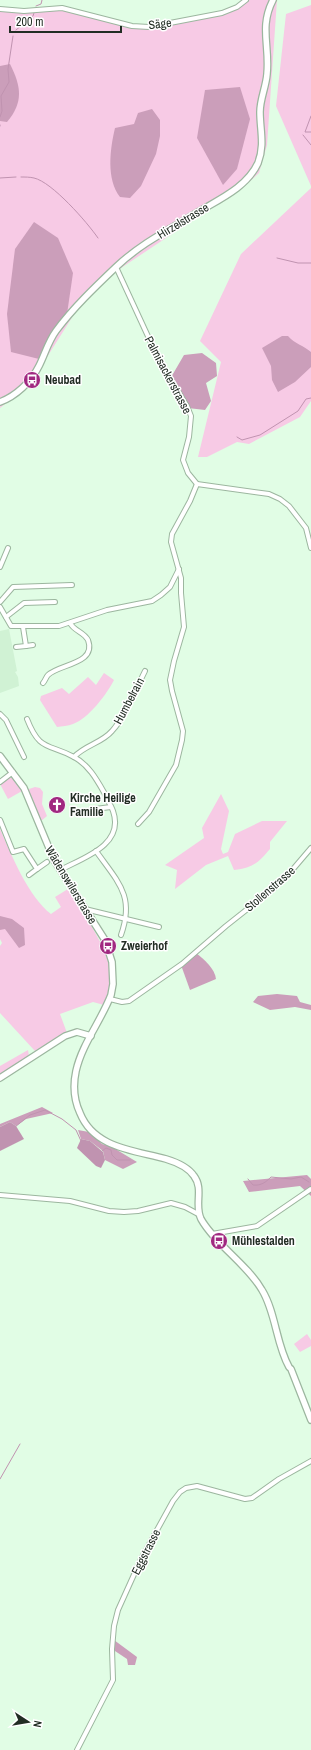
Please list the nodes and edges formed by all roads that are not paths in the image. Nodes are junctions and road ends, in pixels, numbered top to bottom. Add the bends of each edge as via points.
1 (246, 0) edge
2 (273, 0) edge
3 (0, 9) edge
4 (116, 267) junction
5 (0, 402) edge
6 (197, 484) junction
7 (8, 548) dead end
8 (311, 548) edge
9 (0, 567) edge
10 (179, 568) junction
11 (72, 585) dead end
12 (0, 602) edge
13 (56, 602) dead end
14 (0, 607) edge
15 (6, 617) junction
16 (70, 623) junction
17 (23, 627) junction
18 (33, 644) dead end
19 (26, 646) junction
20 (16, 647) dead end
21 (145, 671) dead end
22 (43, 683) dead end
23 (0, 714) edge
24 (27, 719) dead end
25 (0, 756) edge
26 (24, 757) dead end
27 (74, 757) junction
28 (13, 772) junction
29 (0, 782) edge
30 (111, 807) junction
31 (79, 814) dead end
32 (0, 820) edge
33 (138, 824) dead end
34 (311, 848) edge
35 (96, 851) junction
36 (47, 862) dead end
37 (37, 869) junction
38 (60, 870) junction
39 (29, 875) dead end
40 (85, 909) junction
41 (126, 920) junction
42 (159, 927) dead end
43 (121, 935) dead end
44 (110, 999) junction
45 (91, 1036) junction
46 (0, 1078) edge
47 (311, 1189) edge
48 (0, 1195) edge
49 (200, 1215) junction
50 (212, 1234) junction
51 (311, 1420) edge
52 (311, 1461) edge
53 (77, 1750) edge

1 - 3 street, Säge via 222,13 149,27 132,26 62,8 24,11
2 - 4 street, Hirzelstrasse via 266,16 265,27 267,75 260,110 263,144 255,168 244,182 233,190 143,246
4 - 5 street, Hirzelstrasse via 58,327 29,380 18,392
4 - 6 street, Palmisackerstrasse via 158,358 191,416 183,460 188,473
6 - 8 street via 269,494 280,499 289,506 306,528
6 - 10 street via 172,534 171,542
7 - 9 street
10 - 16 street via 170,587 152,601 107,610
10 - 33 street via 184,628 170,680 183,731 182,740 176,765 149,812
11 - 12 street via 13,586
13 - 15 street via 24,603
14 - 15 street
15 - 17 street via 11,626
16 - 17 street via 59,626
16 - 22 street via 85,635 88,642 87,654 83,659 48,676
17 - 19 street
18 - 19 street
19 - 20 street
21 - 27 street, Humbelrain via 112,731
23 - 26 street via 6,720
24 - 27 street via 32,730 47,747
25 - 28 street, Wädenswilerstrasse
27 - 30 street via 97,779
28 - 29 street
28 - 38 street, Wädenswilerstrasse via 28,796 48,848
30 - 31 street
30 - 35 street via 115,823 113,834 106,844
32 - 37 street via 13,852 24,849
34 - 44 street, Stollenstrasse via 288,876 182,964 131,1000 122,1002
35 - 38 street
35 - 41 street via 125,896
36 - 37 street
37 - 39 street
38 - 40 street, Wädenswilerstrasse
40 - 41 street
40 - 44 street, Wädenswilerstrasse via 105,940 111,955 113,984
41 - 42 street
41 - 43 street
44 - 45 street, Wädenswilerstrasse
45 - 46 street via 77,1032 65,1036
45 - 49 street, Wädenswilerstrasse via 80,1059 75,1079 76,1100 82,1118 91,1131 107,1142 188,1169 198,1184
47 - 50 street via 257,1226
48 - 49 street via 70,1201 109,1211 124,1212 171,1203
49 - 50 street, Wädenswilerstrasse
50 - 51 street, Wädenswilerstrasse via 263,1291
52 - 53 street, Eggstrasse via 252,1498 245,1499 197,1486 180,1492 166,1512 141,1559 118,1610 114,1626 113,1680

